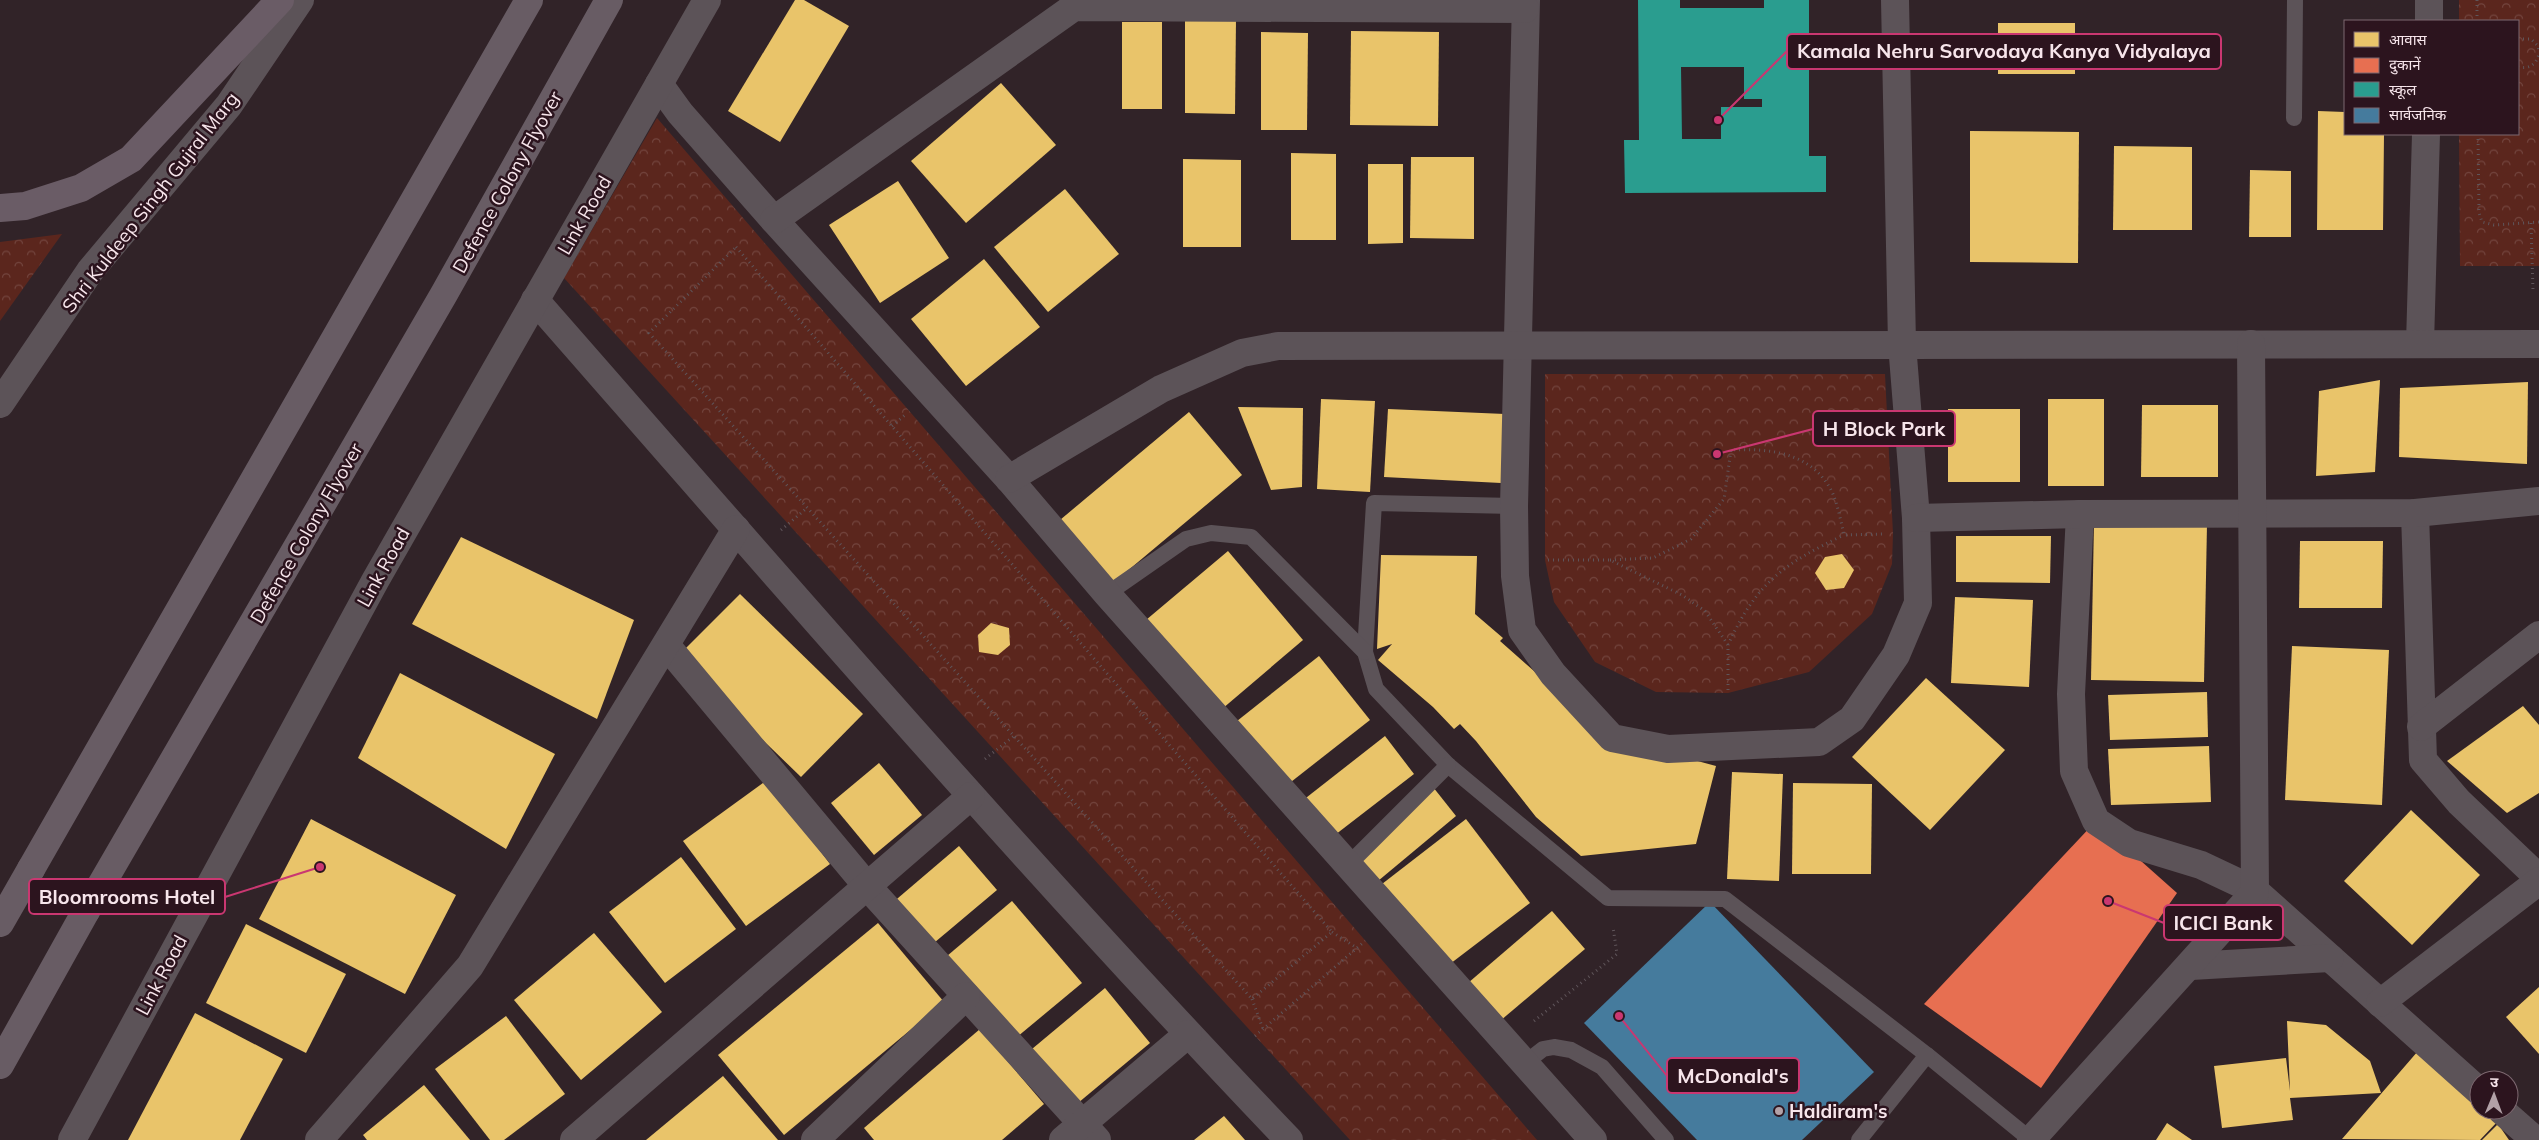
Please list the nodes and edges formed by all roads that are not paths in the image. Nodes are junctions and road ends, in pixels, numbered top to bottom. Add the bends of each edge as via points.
1 (280, 0) edge
2 (300, 0) edge
3 (529, 0) edge
4 (609, 0) edge
5 (707, 0) edge
6 (1895, 0) edge
7 (2295, 0) edge
8 (2429, 0) edge
9 (1074, 3) edge
10 (1526, 5) edge
11 (2429, 20) edge
12 (659, 84) junction
13 (2294, 118) dead end
14 (2426, 135) edge
15 (0, 208) edge
16 (774, 220) junction
17 (535, 300) junction
18 (1902, 344) junction
19 (2251, 344) junction
20 (2420, 344) junction
21 (2539, 344) edge
22 (1518, 345) junction
23 (0, 404) edge
24 (1009, 479) junction
25 (2539, 501) edge
26 (1514, 506) junction
27 (2252, 513) junction
28 (2415, 513) junction
29 (2080, 514) junction
30 (1916, 518) junction
31 (736, 529) junction
32 (1107, 594) junction
33 (2539, 635) edge
34 (666, 645) junction
35 (1365, 652) junction
36 (2421, 727) junction
37 (1448, 765) junction
38 (971, 796) junction
39 (1348, 865) junction
40 (2539, 880) edge
41 (867, 886) junction
42 (2255, 892) junction
43 (0, 923) edge
44 (2330, 958) junction
45 (2191, 966) junction
46 (966, 996) junction
47 (2380, 1003) junction
48 (1188, 1034) junction
49 (1927, 1055) junction
50 (1525, 1064) junction
51 (0, 1065) edge
52 (2469, 1082) edge
53 (2512, 1120) edge
54 (1090, 1131) edge
55 (72, 1140) edge
56 (319, 1140) edge
57 (574, 1140) edge
58 (815, 1140) edge
59 (1063, 1140) edge
60 (1289, 1140) edge
61 (1593, 1140) edge
62 (1666, 1140) edge
63 (1859, 1140) edge
64 (2031, 1140) edge
65 (2535, 1140) edge

1 - 15 highway via 131,159 81,188 25,206
2 - 23 street, Shri Kuldeep Singh Gujral Marg via 229,105 90,272
3 - 43 main road, bridge
4 - 51 main road, Defence Colony Flyover, bridge via 440,302 91,902
5 - 12 street, Link Road
6 - 18 street
7 - 13 lane
8 - 11 street
9 - 10 street
9 - 16 street
10 - 22 street
12 - 16 street via 680,113
12 - 17 street, Link Road
14 - 20 street
16 - 24 street
17 - 31 street
17 - 55 street, Link Road via 375,581
18 - 19 street
18 - 22 street
18 - 30 street
19 - 20 street
19 - 27 street
20 - 21 street
22 - 24 street via 1278,346 1242,353 1161,389
22 - 26 street
24 - 32 street
25 - 28 street
26 - 30 street via 1515,576 1522,630 1553,674 1612,738 1668,749 1819,742 1852,719 1896,655 1918,604
26 - 35 lane via 1374,503
27 - 28 street
27 - 29 street
27 - 42 street
28 - 36 street
29 - 30 street
29 - 42 street via 2071,694 2074,771 2096,821 2129,843 2201,865
31 - 34 street
31 - 38 street
32 - 35 lane via 1186,539 1211,532 1251,537
32 - 39 street
33 - 36 street
34 - 41 street
34 - 56 street via 470,966
35 - 37 lane via 1376,689
36 - 40 street via 2423,760 2459,802
37 - 39 lane
37 - 49 lane via 1608,898 1725,899
38 - 41 street
38 - 48 street
39 - 50 street
40 - 47 street
41 - 46 street
41 - 57 street
42 - 44 street
42 - 45 street
44 - 45 street
44 - 47 street
45 - 64 street
46 - 54 street
46 - 58 street
47 - 52 street
48 - 54 street
48 - 60 street
49 - 63 lane
49 - 64 lane
50 - 61 street
50 - 62 lane via 1542,1049 1572,1050 1602,1067
53 - 65 street
54 - 59 street

